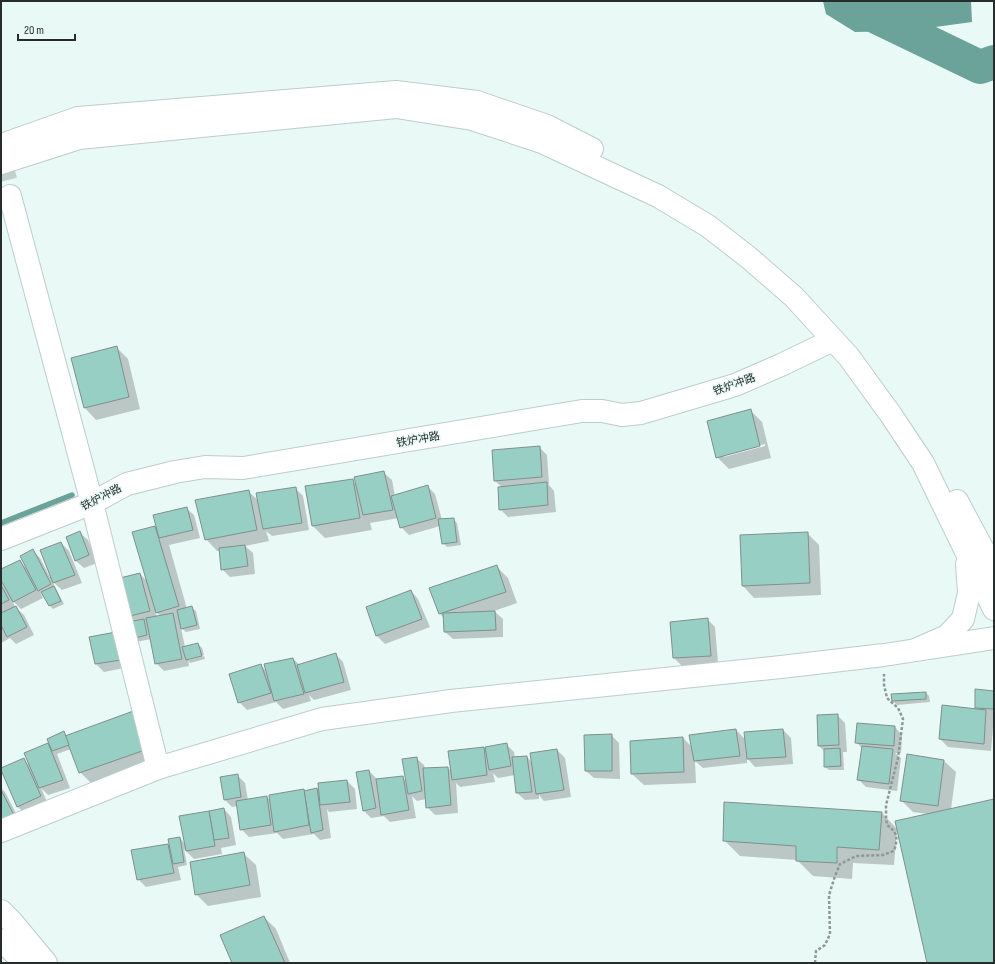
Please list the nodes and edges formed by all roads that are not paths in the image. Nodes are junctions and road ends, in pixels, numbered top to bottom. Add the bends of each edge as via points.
1 (78, 128) junction
2 (1, 140) edge
3 (1, 145) edge
4 (1, 163) edge
5 (1, 170) edge
6 (10, 196) tunnel mouth
7 (833, 340) junction
8 (92, 504) junction
9 (1, 539) edge
10 (965, 551) junction
11 (993, 567) edge
12 (994, 609) edge
13 (994, 638) edge
14 (915, 650) junction
15 (158, 768) junction
16 (1, 831) edge
17 (5, 924) edge
18 (25, 963) edge
19 (46, 963) edge

1 - 2 main road
1 - 3 main road
1 - 4 main road
1 - 5 main road
1 - 7 main road via 396,107 472,119 542,142 658,196 708,226 794,297
1 - 11 main road via 396,92 477,102 547,126 662,185 715,218 757,248 803,292 863,357 932,456
6 - 8 main road
7 - 8 main road, 铁炉冲路 via 735,385 641,413 622,415 582,411 243,468 205,467 127,484
7 - 10 main road via 849,357 923,463
8 - 9 main road, 铁炉冲路
8 - 15 main road
10 - 12 main road
10 - 14 main road via 969,593 963,618 948,636
13 - 14 main road
14 - 15 main road via 781,667 451,701 322,720
15 - 16 main road
17 - 18 main road
17 - 19 main road

